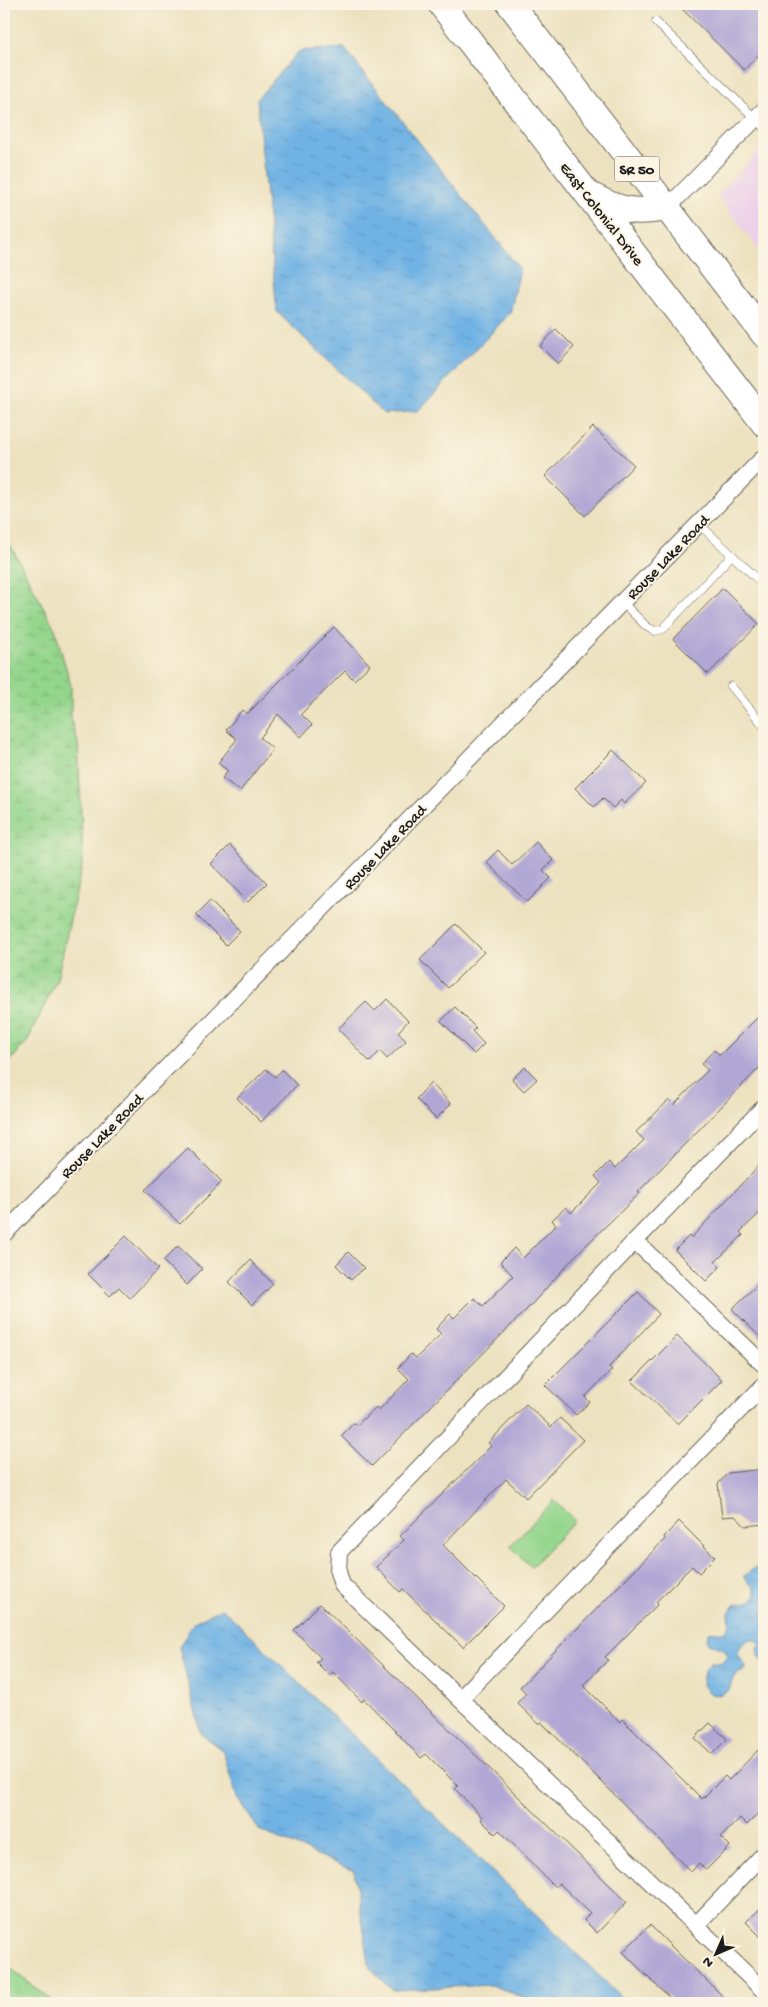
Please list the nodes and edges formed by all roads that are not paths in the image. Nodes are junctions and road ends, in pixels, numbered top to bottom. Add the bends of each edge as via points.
1 (441, 4) edge
2 (510, 4) edge
3 (656, 22) dead end
4 (761, 119) edge
5 (587, 193) junction
6 (667, 208) junction
7 (764, 334) edge
8 (764, 423) edge
9 (764, 457) edge
10 (699, 524) junction
11 (732, 556) junction
12 (764, 585) edge
13 (622, 602) junction
14 (731, 686) dead end
15 (764, 726) edge
16 (764, 1107) edge
17 (4, 1234) edge
18 (635, 1241) junction
19 (764, 1365) edge
20 (764, 1385) edge
21 (460, 1700) junction
22 (764, 1854) edge
23 (696, 1925) junction
24 (764, 1991) edge

1 - 5 highway, East Colonial Drive
2 - 6 highway, SR 50
3 - 4 lane
4 - 6 street
5 - 6 highway via 613,208 642,212
5 - 8 highway, East Colonial Drive
6 - 7 highway, SR 50
9 - 10 street, Rouse Lake Road
10 - 11 lane
10 - 13 street, Rouse Lake Road
11 - 12 lane
11 - 13 lane via 663,629 655,631 647,627
13 - 17 street, Rouse Lake Road
14 - 15 lane
16 - 18 street
18 - 19 street
18 - 21 street via 339,1552 338,1572 342,1585
20 - 21 street
21 - 23 street
22 - 23 street
23 - 24 street

